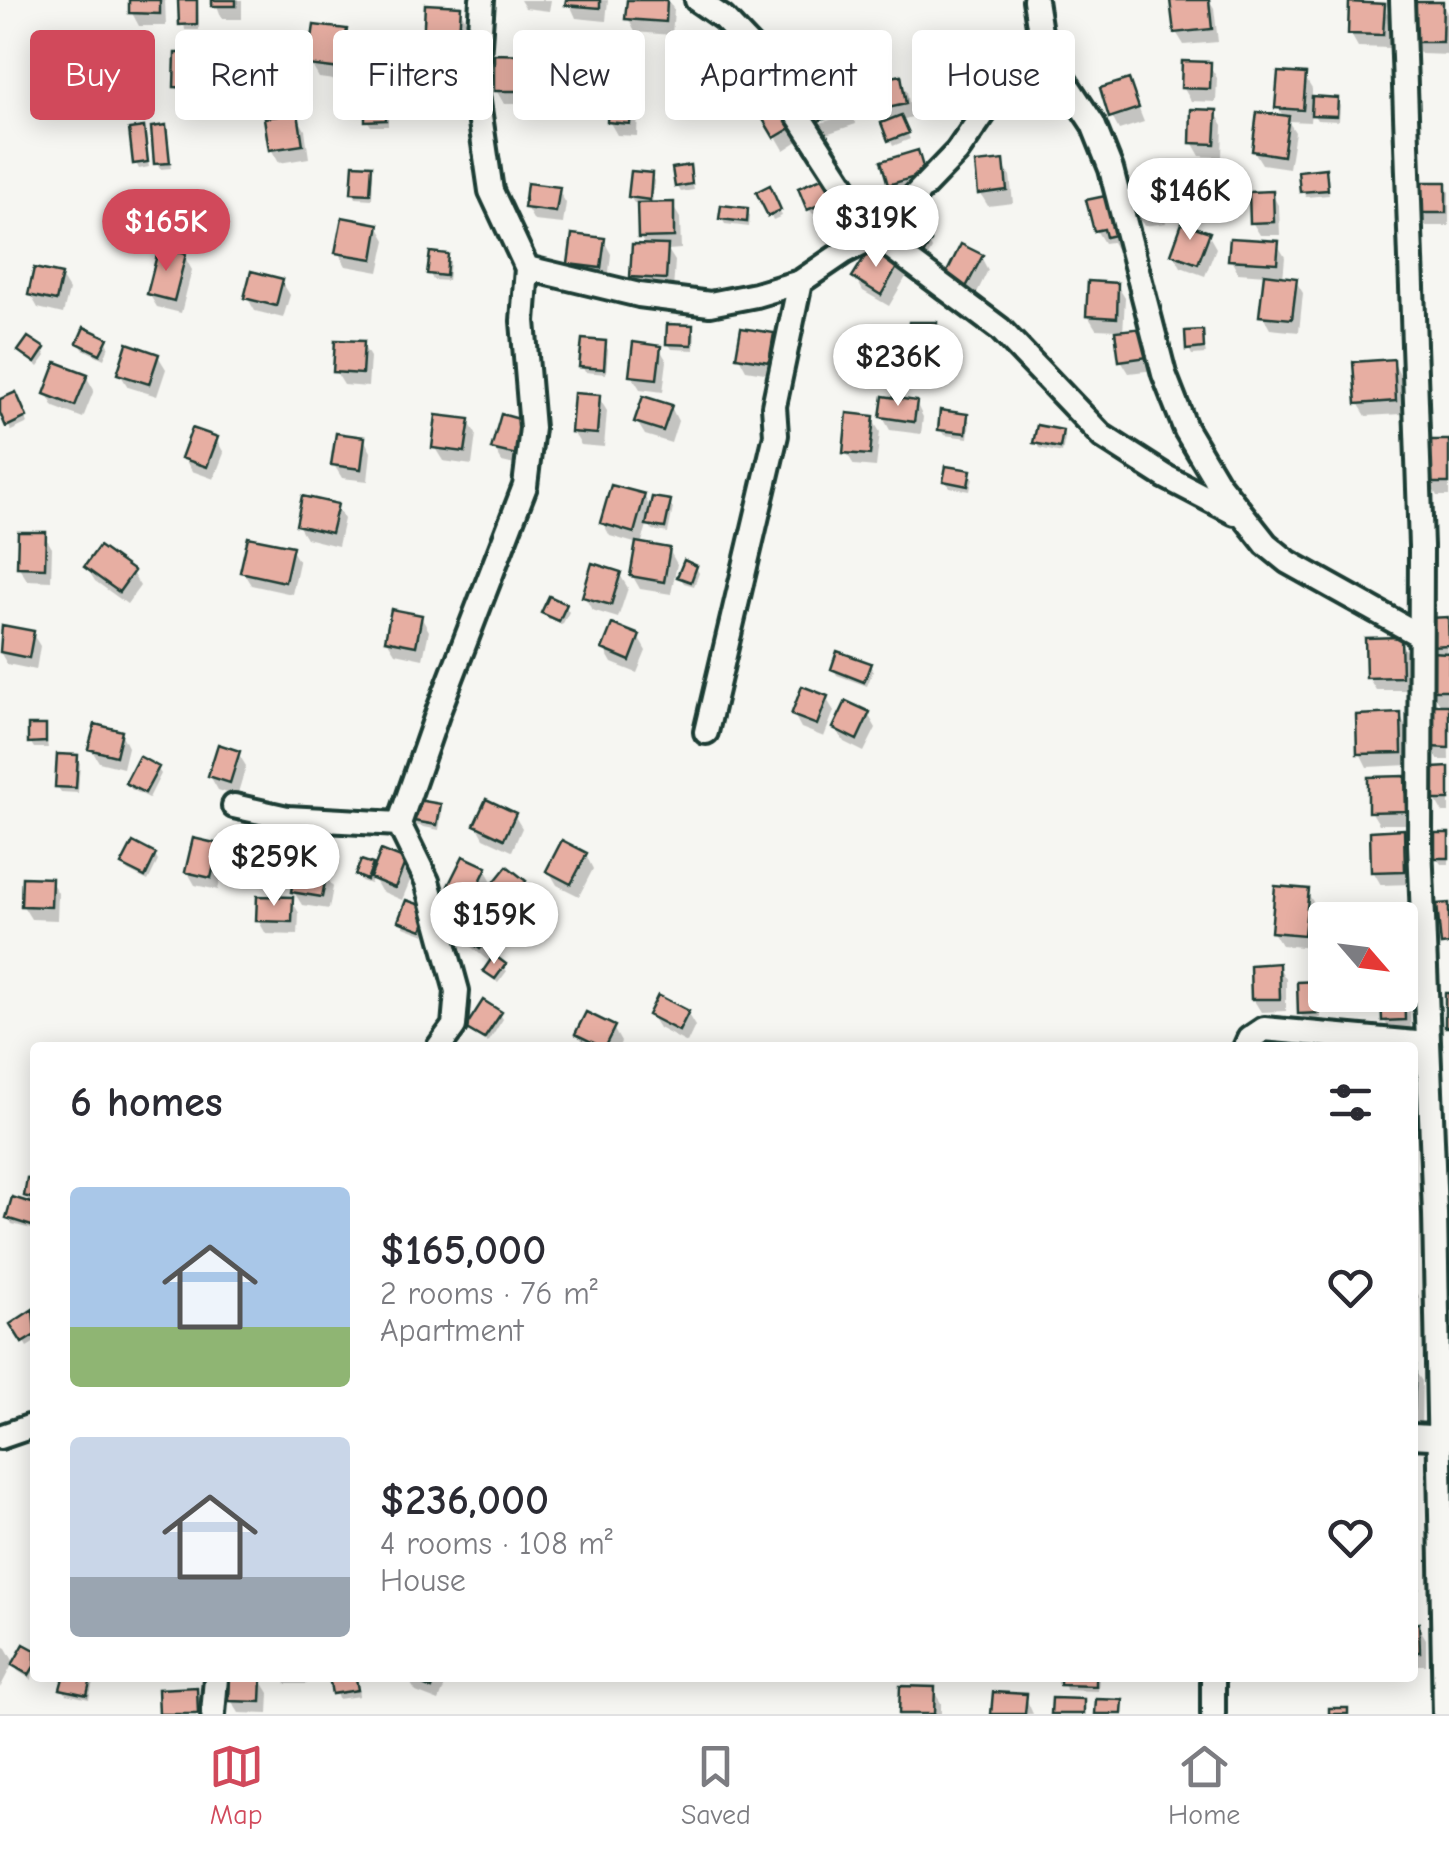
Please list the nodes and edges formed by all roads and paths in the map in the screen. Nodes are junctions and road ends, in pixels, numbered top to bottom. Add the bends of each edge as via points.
1 (482, 0) edge
2 (697, 0) edge
3 (1036, 0) edge
4 (1402, 0) edge
5 (1040, 30) edge
6 (1075, 96) edge
7 (978, 120) edge
8 (876, 236) junction
9 (527, 268) junction
10 (800, 282) junction
11 (1243, 517) junction
12 (1419, 636) junction
13 (706, 732) dead end
14 (234, 806) dead end
15 (399, 824) junction
16 (442, 1042) edge
17 (1248, 1042) edge
18 (1404, 1042) edge
19 (1418, 1043) edge
20 (1427, 1044) junction
21 (30, 1427) edge
22 (1418, 1436) edge
23 (0, 1437) edge
24 (1444, 1438) edge
25 (216, 1682) edge
26 (1213, 1682) edge
27 (214, 1714) edge
28 (1213, 1714) edge
29 (1444, 1714) edge

1 - 9 street via 476,88 491,191
2 - 8 street via 762,58
3 - 5 street
4 - 12 street
6 - 11 street via 1112,169 1164,374 1186,430
7 - 8 street
8 - 10 street
8 - 11 street via 1000,330 1102,436
9 - 10 street via 638,295 710,304
9 - 15 street via 523,321 532,428 525,486
10 - 13 street via 774,406 776,435
11 - 12 street via 1288,562
12 - 20 street
14 - 15 street via 287,818
15 - 16 street via 428,881 457,991 454,1026
17 - 18 street via 1264,1030
19 - 20 street
20 - 24 street
21 - 23 street
22 - 24 street
24 - 29 street
25 - 27 street
26 - 28 street

